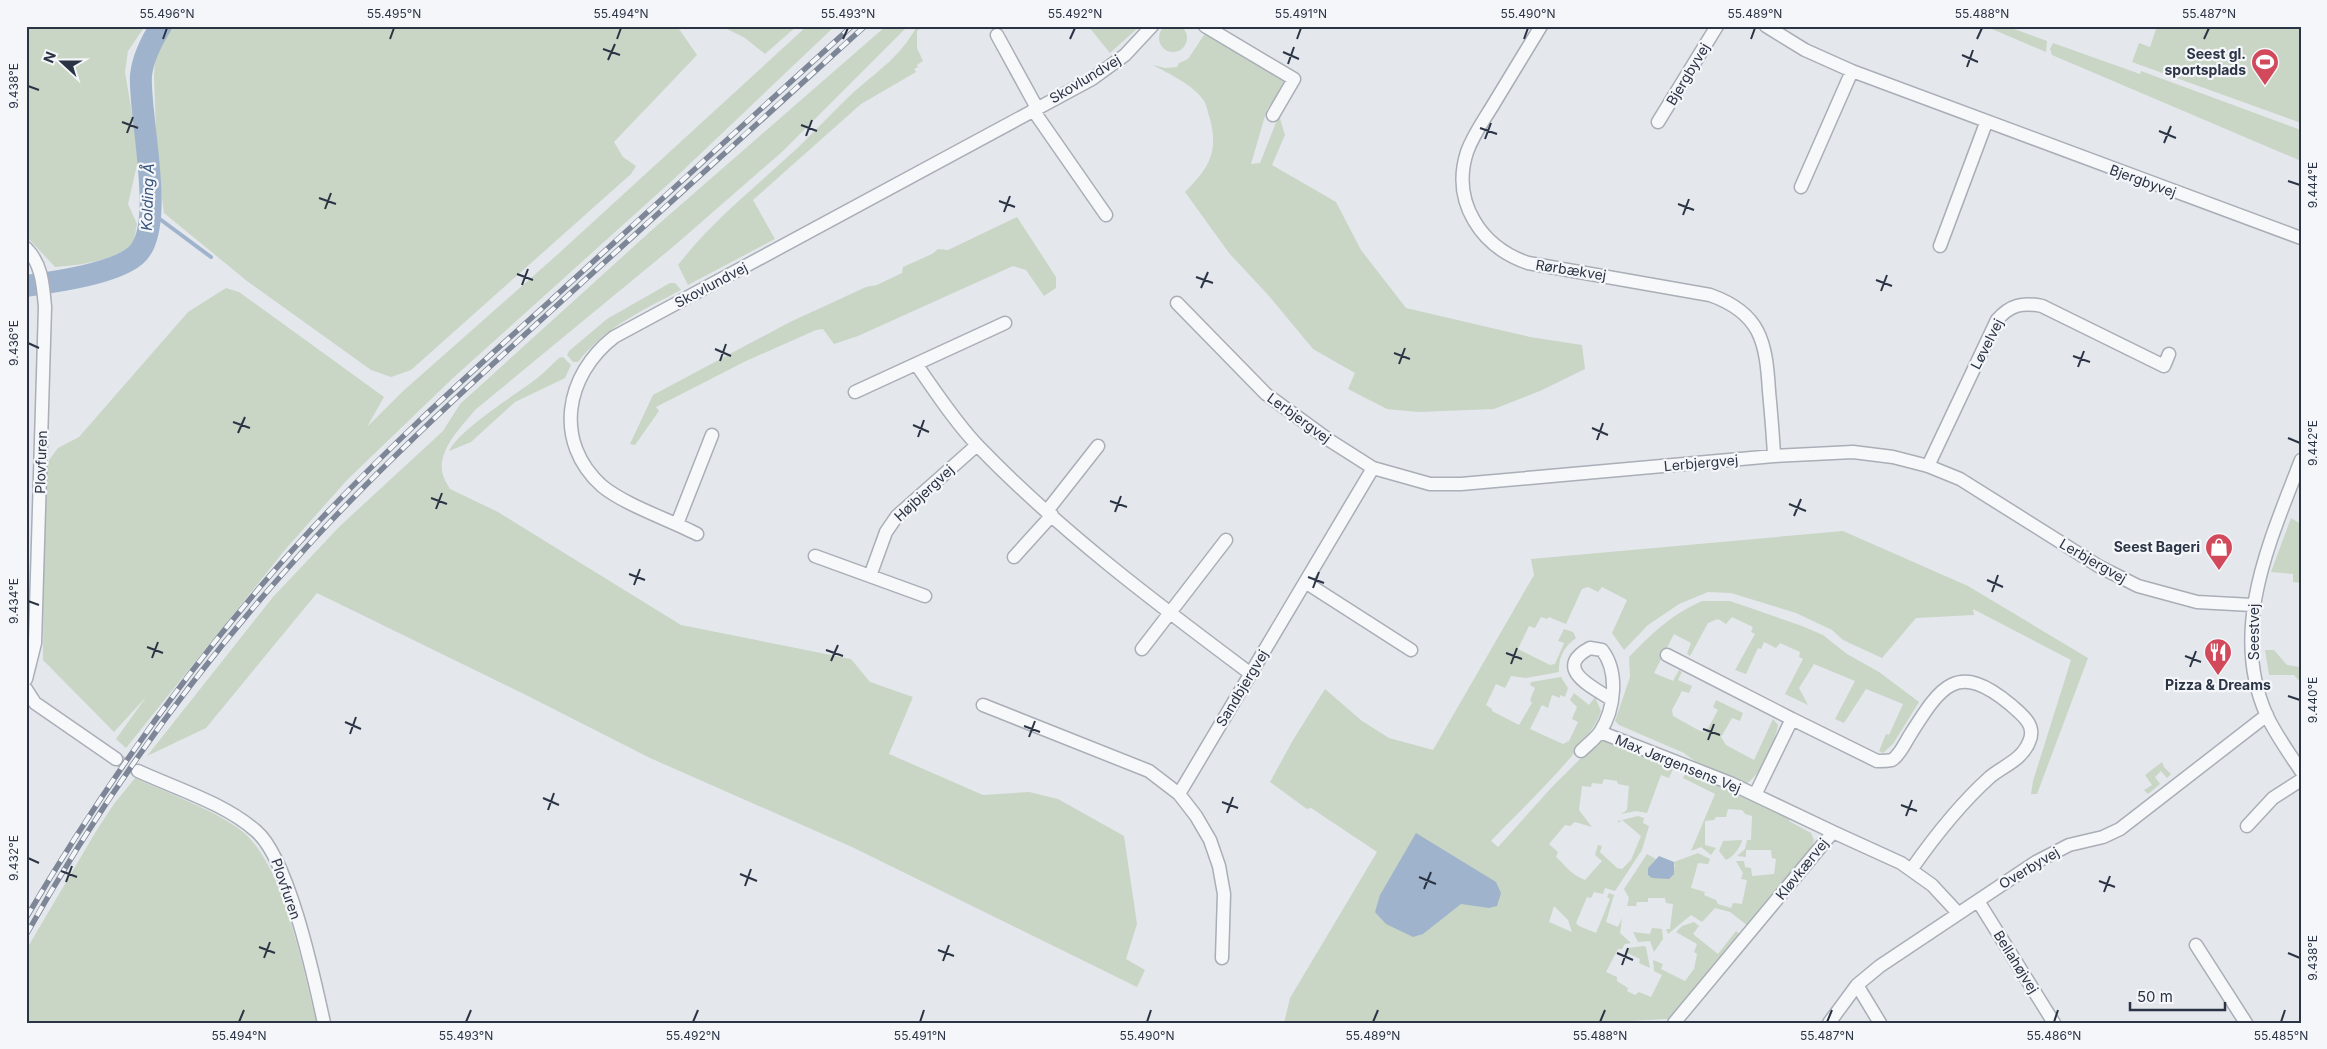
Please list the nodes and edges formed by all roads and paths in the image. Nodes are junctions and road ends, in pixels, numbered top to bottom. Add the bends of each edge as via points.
1 (1152, 26) edge
2 (1205, 26) edge
3 (1541, 26) edge
4 (1717, 26) edge
5 (1766, 26) edge
6 (997, 35) dead end
7 (1852, 72) junction
8 (1035, 109) junction
9 (1272, 115) dead end
10 (1658, 122) dead end
11 (1986, 123) junction
12 (1801, 187) dead end
13 (1106, 215) dead end
14 (2301, 238) edge
15 (1940, 246) dead end
16 (26, 248) edge
17 (1177, 303) dead end
18 (1005, 323) dead end
19 (2169, 354) dead end
20 (916, 364) junction
21 (855, 392) dead end
22 (712, 435) dead end
23 (977, 445) junction
24 (1098, 446) dead end
25 (1774, 456) junction
26 (2301, 460) edge
27 (1928, 466) junction
28 (1373, 468) junction
29 (1050, 513) junction
30 (677, 524) junction
31 (698, 534) dead end
32 (1226, 540) dead end
33 (815, 556) dead end
34 (1014, 556) dead end
35 (870, 576) junction
36 (1305, 582) junction
37 (925, 596) dead end
38 (2252, 605) junction
39 (1170, 613) junction
40 (1142, 649) dead end
41 (1411, 650) dead end
42 (1667, 655) dead end
43 (1251, 674) junction
44 (26, 679) edge
45 (26, 689) edge
46 (1611, 698) dead end
47 (983, 705) dead end
48 (2267, 715) junction
49 (1792, 719) junction
50 (1600, 732) junction
51 (1580, 751) dead end
52 (116, 759) tunnel mouth
53 (138, 771) tunnel mouth
54 (2301, 771) edge
55 (2301, 780) edge
56 (1179, 794) junction
57 (1755, 795) junction
58 (2247, 826) dead end
59 (1832, 832) junction
60 (1911, 870) junction
61 (1978, 900) junction
62 (1958, 913) junction
63 (2196, 945) dead end
64 (1222, 958) dead end
65 (1857, 985) junction
66 (324, 1023) edge
67 (1674, 1023) edge
68 (1828, 1023) edge
69 (1880, 1023) edge
70 (2054, 1023) edge
71 (2246, 1023) edge

1 - 8 street, Skovlundvej via 1125,55 1103,71
2 - 9 street via 1294,78
3 - 25 street, Rørbækvej via 1467,151 1463,182 1470,213 1487,239 1513,258 1710,294 1738,307 1755,325 1765,347
4 - 10 street, Bjergbyvej
5 - 7 street, Bjergbyvej via 1805,50
6 - 8 street, Skovlundvej
7 - 11 street, Bjergbyvej
7 - 12 street
8 - 13 street, Skovlundvej
8 - 30 street, Skovlundvej via 614,338 589,361 574,392 571,409 571,426 582,459 603,486 617,496
11 - 14 street, Bjergbyvej
11 - 15 street
16 - 44 street, Plovfuren via 40,270 44,298 35,643
17 - 28 street, Lerbjergvej via 1266,394
18 - 20 street
19 - 27 street, Løvelvej via 2164,366 2042,306 2017,305 1997,320
20 - 21 street
20 - 23 street
22 - 30 street
23 - 29 street
23 - 35 street, Højbjergvej via 897,516 886,532
24 - 29 street
25 - 27 street, Lerbjergvej via 1852,452 1893,457
25 - 28 street, Lerbjergvej via 1462,484 1430,484
26 - 38 street, Seestvej via 2258,578
27 - 38 street, Lerbjergvej via 1960,479 2100,567 2138,586 2197,602
28 - 36 street, Sandbjergvej
29 - 34 street
29 - 39 street
30 - 31 street, Skovlundvej
32 - 39 street
33 - 35 street
35 - 37 street
36 - 41 street
36 - 43 street, Sandbjergvej
38 - 48 street, Seestvej via 2253,661 2257,688
39 - 40 street
39 - 43 street
42 - 49 street
43 - 56 street, Sandbjergvej
45 - 52 street via 35,703
46 - 50 street, Max Jørgensens Vej
47 - 56 street via 1149,771
48 - 54 street, Seestvej
48 - 61 street, Overbyvej via 2120,829 2103,837 2068,845
49 - 57 street, Max Jørgensens Vej
49 - 60 street via 1877,761 1891,760 1899,753 1929,705 1941,691 1958,681 1992,689 2027,720 2031,727 2029,743 2011,764 1992,776 1932,839
50 - 51 street, Max Jørgensens Vej
50 - 57 street, Max Jørgensens Vej
53 - 66 street, Plovfuren via 227,811 257,832 272,850 287,886
55 - 58 street via 2273,798
56 - 64 street via 1210,840 1219,866 1224,894
57 - 59 street, Max Jørgensens Vej
59 - 60 street, Kløvkærvej
59 - 67 street, Kløvkærvej
60 - 62 street, Kløvkærvej via 1932,885
61 - 62 street, Overbyvej
61 - 70 street, Bellahøjvej
62 - 65 street, Overbyvej
63 - 71 street
65 - 68 street, Overbyvej
65 - 69 street

